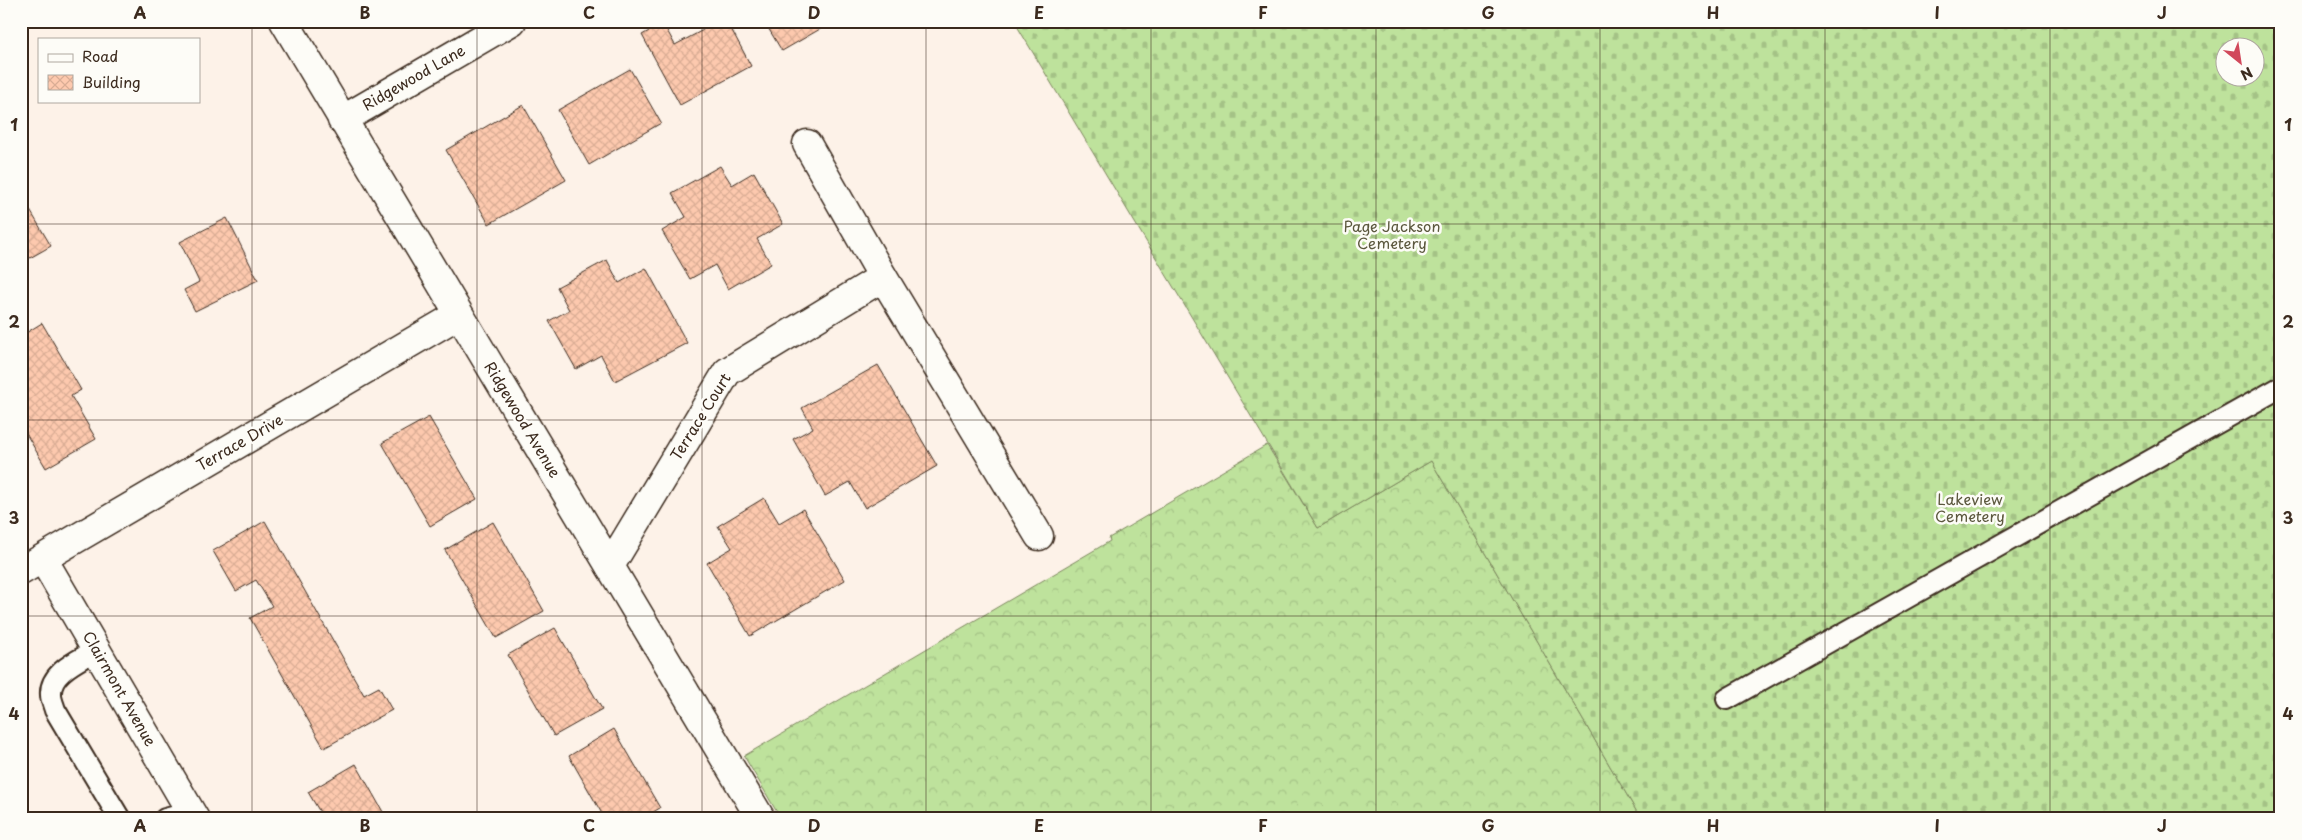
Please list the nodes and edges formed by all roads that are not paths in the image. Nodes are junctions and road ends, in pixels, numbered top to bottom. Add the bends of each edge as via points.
1 (284, 21) edge
2 (512, 21) edge
3 (342, 120) junction
4 (808, 144) dead end
5 (883, 277) junction
6 (458, 315) junction
7 (2281, 386) edge
8 (1039, 536) dead end
9 (32, 565) edge
10 (610, 566) junction
11 (96, 650) junction
12 (1727, 699) dead end
13 (193, 815) edge
14 (120, 819) edge
15 (165, 819) edge
16 (761, 819) edge

1 - 3 street, Ridgewood Avenue
2 - 3 street, Ridgewood Lane
3 - 6 street, Ridgewood Avenue
4 - 5 street
5 - 8 street
5 - 10 street, Terrace Court via 727,372
6 - 9 street, Terrace Drive
6 - 10 street, Ridgewood Avenue
7 - 12 lane
9 - 11 street, Clairmont Avenue
10 - 16 street, Ridgewood Avenue
11 - 13 street, Clairmont Avenue
11 - 14 lane via 62,672 53,682 51,695 56,710
13 - 15 lane

